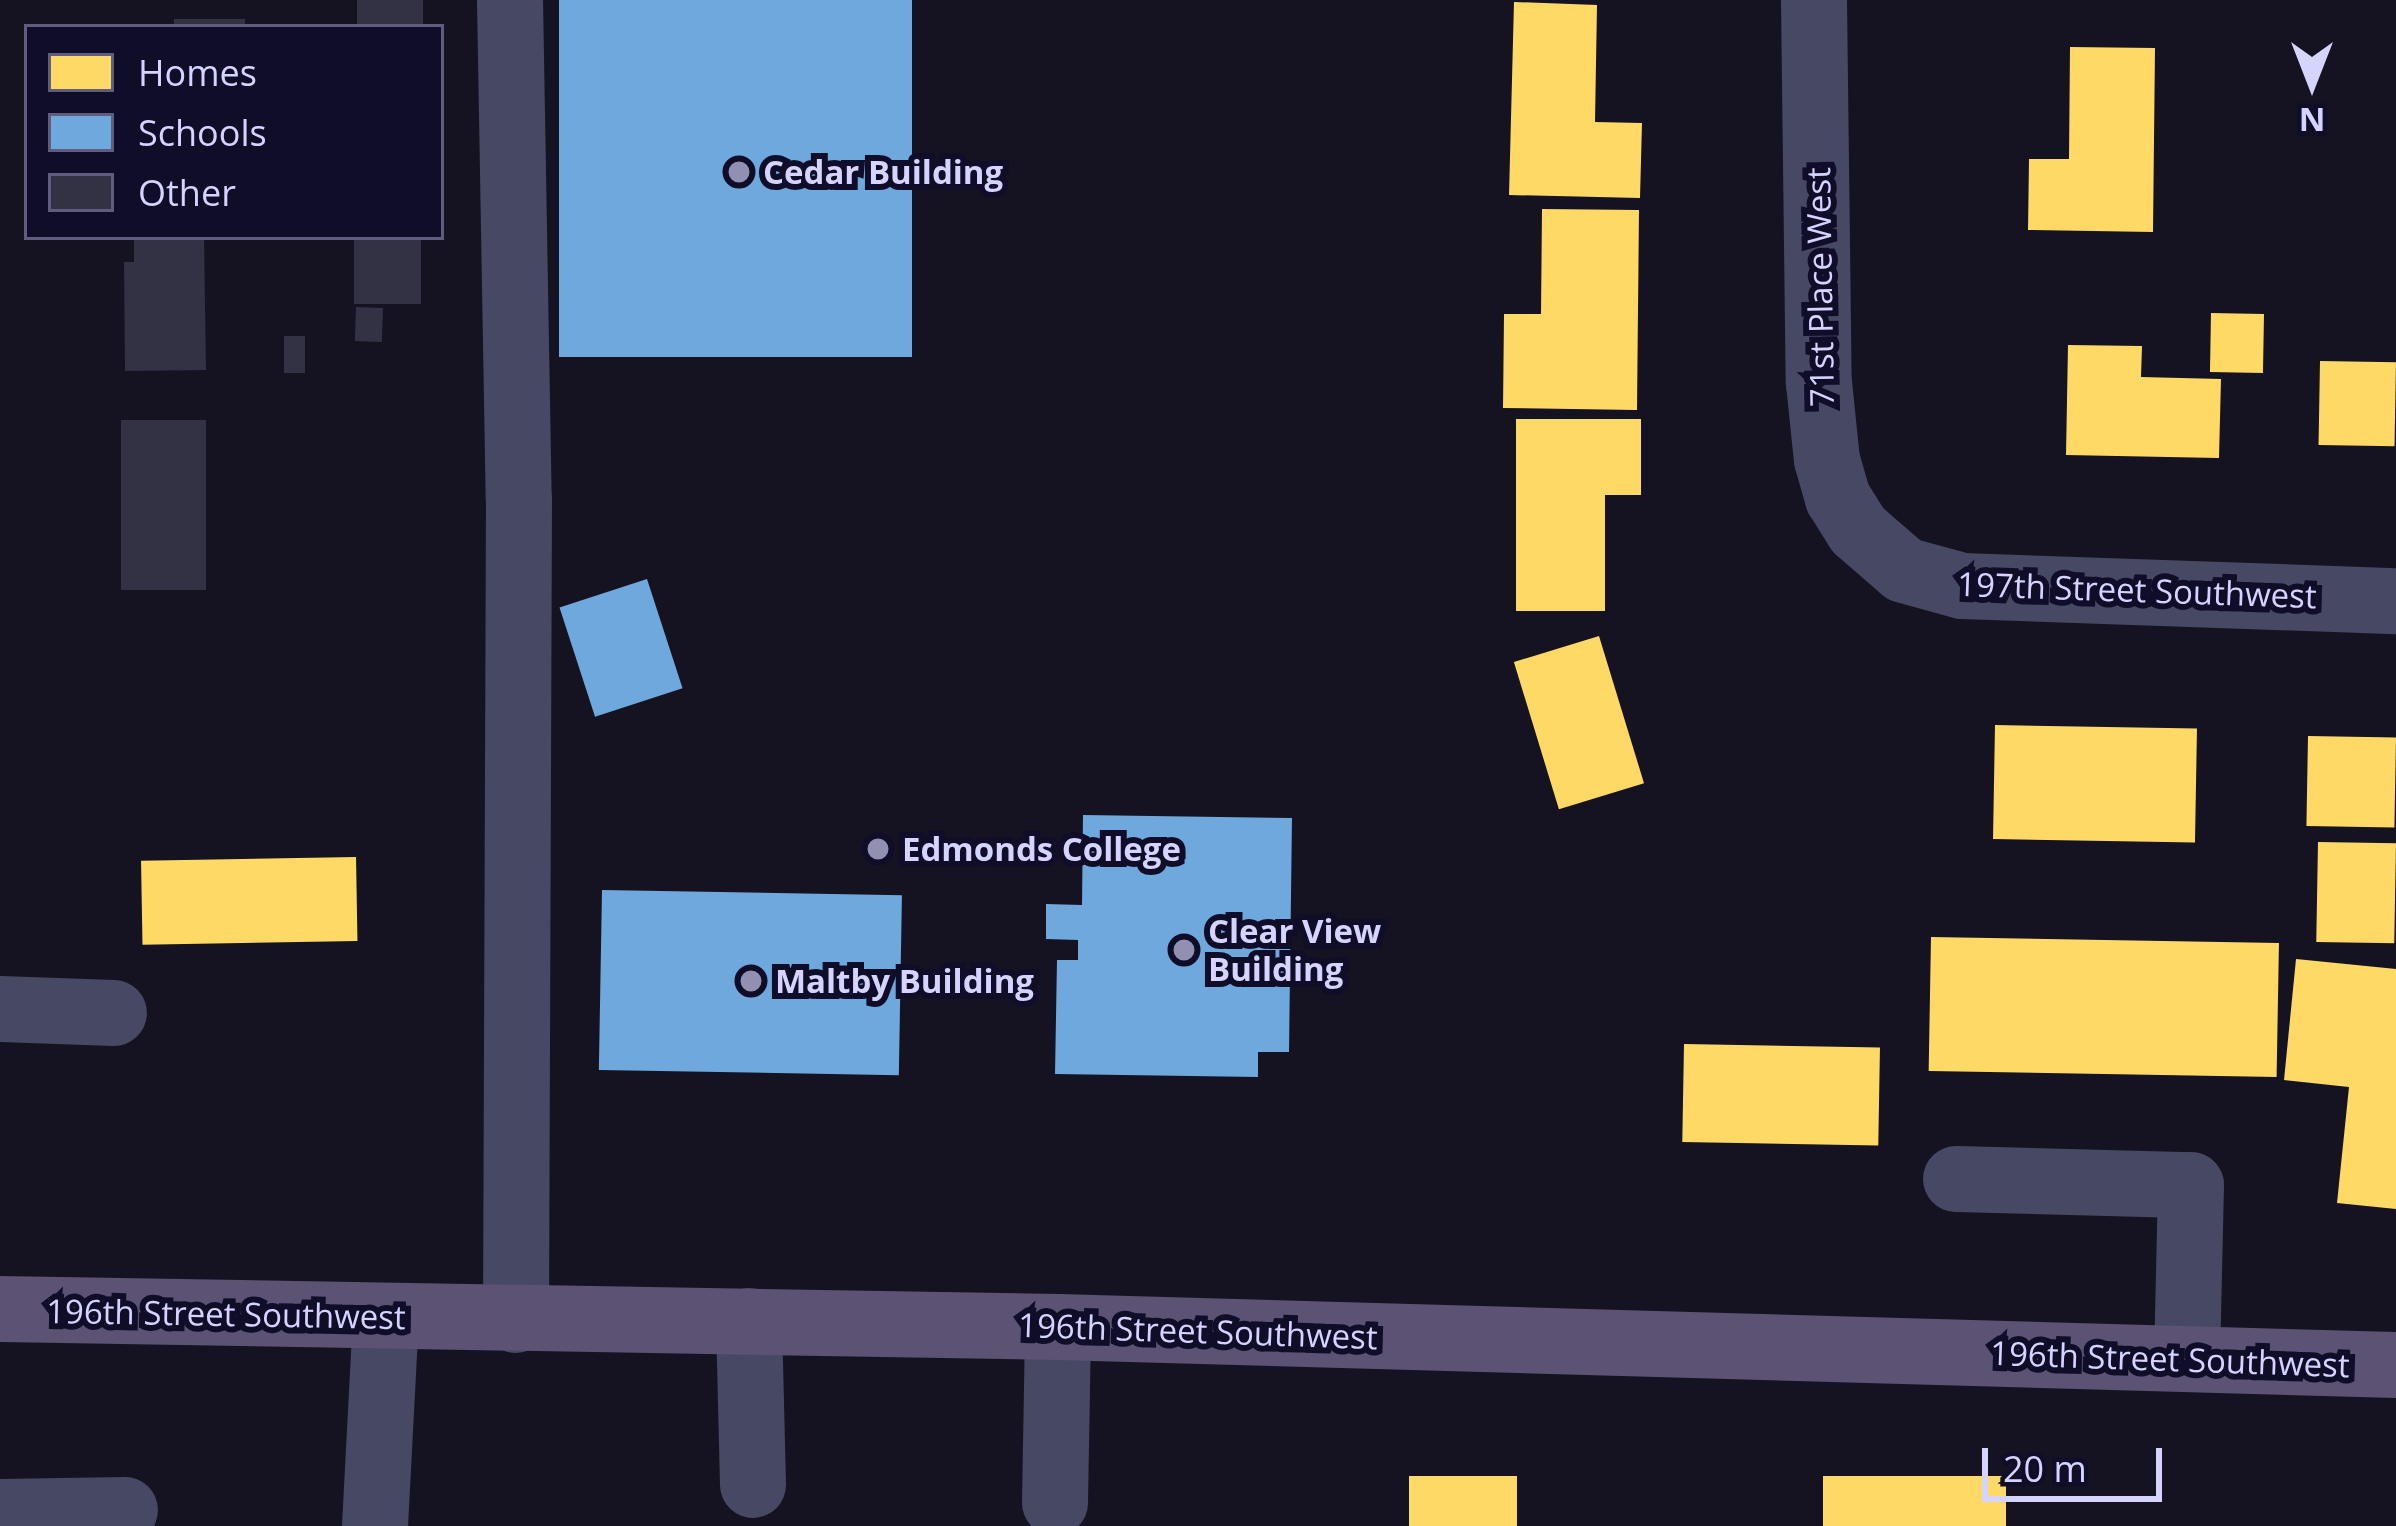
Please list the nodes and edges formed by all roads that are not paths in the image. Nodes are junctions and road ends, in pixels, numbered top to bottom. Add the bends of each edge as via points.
1 (510, 0) edge
2 (1814, 0) edge
3 (1884, 556) joint
4 (2396, 601) edge
5 (0, 1009) edge
6 (114, 1012) dead end
7 (1956, 1179) dead end
8 (0, 1310) edge
9 (386, 1317) junction
10 (516, 1320) junction
11 (749, 1321) junction
12 (1058, 1327) junction
13 (2187, 1359) junction
14 (2396, 1366) edge
15 (753, 1485) dead end
16 (1055, 1503) dead end
17 (125, 1510) dead end
18 (0, 1512) edge
19 (375, 1526) edge

1 - 10 street via 519,499
2 - 3 street, 71st Place West via 1827,460 1838,498
3 - 4 street, 197th Street Southwest via 1904,571 1990,590
5 - 6 street
7 - 13 street via 2191,1185
8 - 9 main road, 196th Street Southwest
9 - 10 main road, 196th Street Southwest
9 - 19 street
10 - 11 main road, 196th Street Southwest
11 - 12 main road, 196th Street Southwest
11 - 15 street
12 - 13 main road, 196th Street Southwest
12 - 16 street
13 - 14 main road, 196th Street Southwest
17 - 18 street

